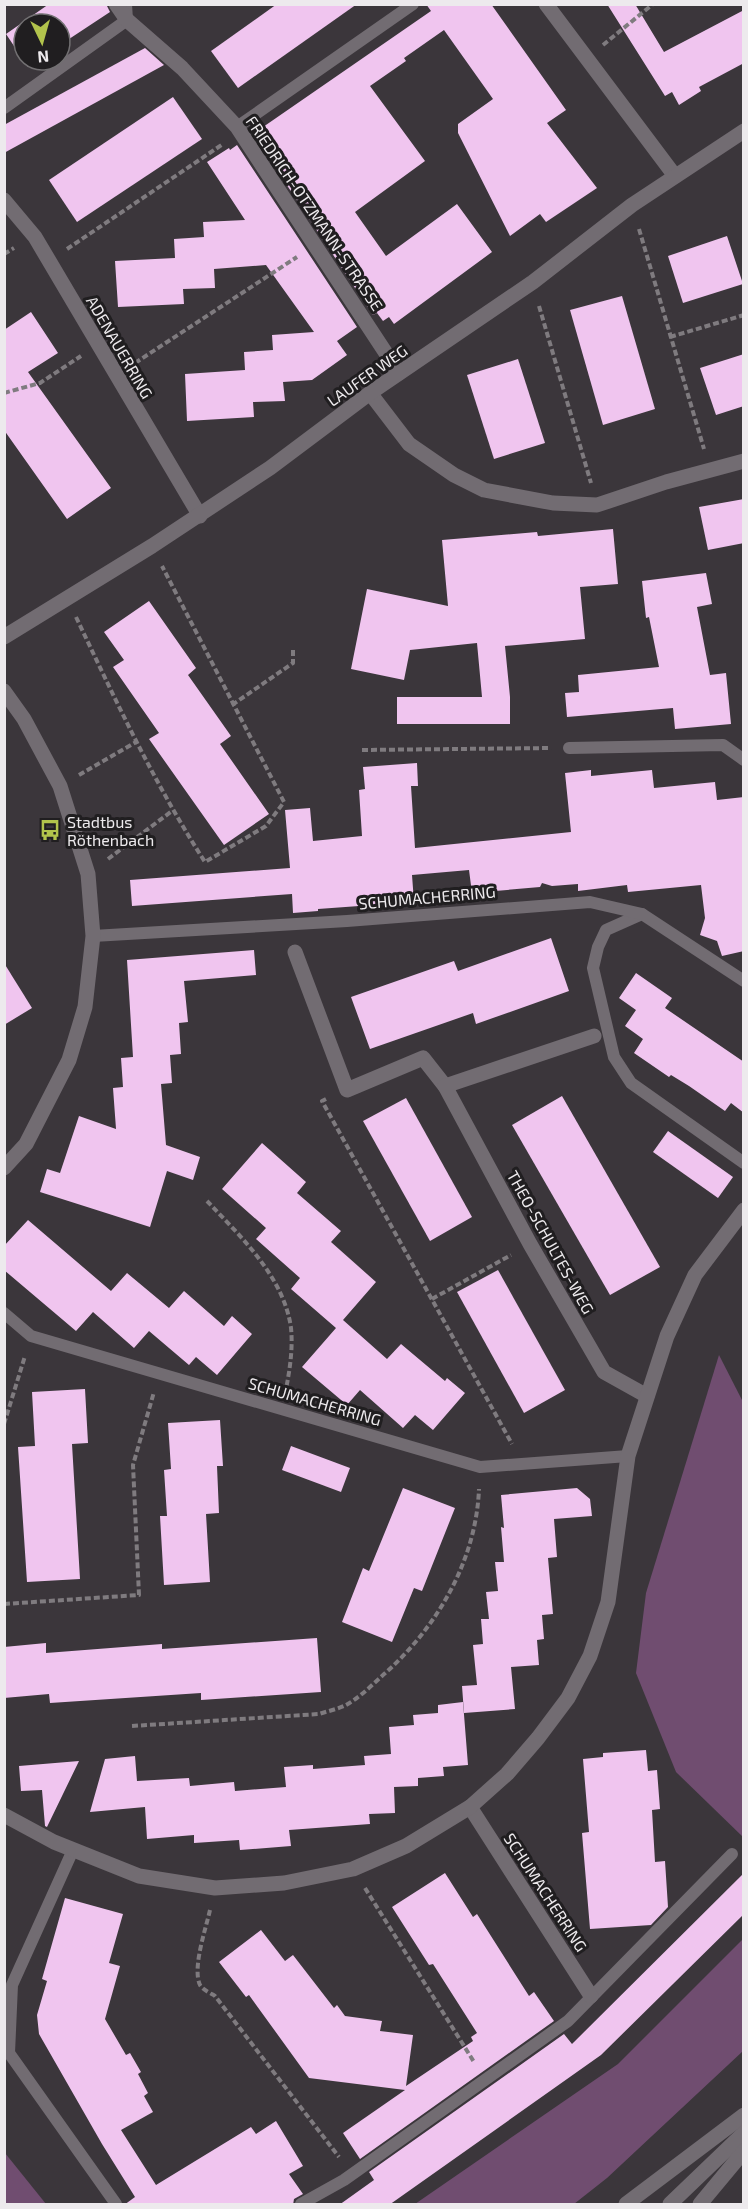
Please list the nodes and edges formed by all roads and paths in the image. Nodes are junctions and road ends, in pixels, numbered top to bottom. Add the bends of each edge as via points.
1 (116, 4) edge
2 (413, 4) edge
3 (546, 4) edge
4 (652, 4) edge
5 (127, 12) edge
6 (586, 59) junction
7 (4, 108) edge
8 (239, 130) junction
9 (744, 132) edge
10 (675, 176) junction
11 (4, 200) edge
12 (632, 205) junction
13 (315, 245) junction
14 (50, 261) junction
15 (532, 282) junction
16 (744, 315) edge
17 (670, 337) junction
18 (98, 345) junction
19 (399, 373) junction
20 (116, 375) junction
21 (4, 393) edge
22 (370, 393) junction
23 (744, 461) edge
24 (710, 470) junction
25 (597, 505) junction
26 (200, 516) junction
27 (152, 546) junction
28 (66, 598) junction
29 (4, 637) edge
30 (293, 648) dead end
31 (4, 691) edge
32 (232, 705) junction
33 (136, 742) junction
34 (569, 747) joint
35 (362, 750) dead end
36 (744, 760) edge
37 (60, 786) junction
38 (172, 811) junction
39 (88, 874) junction
40 (642, 914) junction
41 (93, 936) junction
42 (295, 952) dead end
43 (744, 981) edge
44 (594, 1036) dead end
45 (445, 1086) junction
46 (347, 1090) junction
47 (744, 1163) edge
48 (4, 1168) edge
49 (207, 1201) dead end
50 (744, 1210) edge
51 (530, 1244) junction
52 (432, 1299) junction
53 (4, 1313) edge
54 (31, 1336) junction
55 (159, 1374) junction
56 (647, 1396) junction
57 (282, 1410) junction
58 (4, 1424) edge
59 (628, 1456) junction
60 (523, 1463) junction
61 (480, 1467) junction
62 (5, 1602) edge
63 (132, 1726) dead end
64 (470, 1807) junction
65 (4, 1815) edge
66 (73, 1850) junction
67 (732, 1854) dead end
68 (353, 1869) junction
69 (215, 1888) junction
70 (591, 1996) junction
71 (485, 2080) junction
72 (744, 2115) edge
73 (744, 2133) edge
74 (744, 2151) edge
75 (352, 2175) junction
76 (116, 2205) edge
77 (301, 2205) edge
78 (626, 2205) edge
79 (670, 2205) edge
80 (700, 2205) edge

1 - 5 street, FRIEDRICH-OTZMANN-STRASSE
2 - 8 lane
3 - 6 street
4 - 6 path
5 - 7 lane
5 - 8 street, FRIEDRICH-OTZMANN-STRASSE
6 - 10 street
8 - 13 street, FRIEDRICH-OTZMANN-STRASSE
8 - 14 path
9 - 10 street, LAUFER WEG
10 - 12 street, LAUFER WEG
11 - 14 street, ADENAUERRING
12 - 15 street, LAUFER WEG
12 - 17 path
13 - 19 street, FRIEDRICH-OTZMANN-STRASSE
13 - 20 path
14 - 18 street, ADENAUERRING
15 - 19 street, LAUFER WEG
15 - 25 path
16 - 17 path
17 - 24 path
18 - 20 street, ADENAUERRING
18 - 21 path via 40,383
19 - 22 street, LAUFER WEG
20 - 26 street, ADENAUERRING
22 - 25 street via 409,444 484,490 553,503
22 - 26 street, LAUFER WEG
23 - 24 street
24 - 25 street
26 - 27 street, LAUFER WEG
27 - 28 street, LAUFER WEG
27 - 32 path
28 - 29 street, LAUFER WEG
28 - 33 path
30 - 32 path via 293,663
31 - 37 street via 24,719
32 - 38 path via 284,802 266,826 204,862
33 - 37 path
33 - 38 path
34 - 35 path
34 - 36 lane via 723,745
37 - 39 street
38 - 39 path
39 - 41 street
40 - 41 lane, SCHUMACHERRING via 590,902
40 - 43 lane, SCHUMACHERRING
40 - 47 lane via 606,930 593,968 614,1057 631,1083
41 - 48 street via 85,1007 69,1060 26,1144
42 - 46 street
44 - 45 street
45 - 46 street, THEO-SCHULTES-WEG via 423,1058
45 - 51 street, THEO-SCHULTES-WEG
46 - 52 path via 322,1101
49 - 57 path via 253,1251 282,1297 291,1328 291,1356
50 - 56 street via 695,1275
51 - 52 path
51 - 56 street, THEO-SCHULTES-WEG via 604,1372
52 - 60 path
53 - 54 lane, SCHUMACHERRING
54 - 55 lane, SCHUMACHERRING
54 - 58 path
55 - 57 lane, SCHUMACHERRING
55 - 62 path via 133,1465 140,1595
56 - 59 street
57 - 61 lane, SCHUMACHERRING
59 - 60 lane, SCHUMACHERRING
59 - 64 street via 608,1602 590,1656 568,1698 538,1738 507,1774
60 - 61 lane, SCHUMACHERRING
61 - 63 path via 475,1523 457,1578 425,1632 397,1664 363,1693 320,1714
64 - 68 street via 406,1846
64 - 70 street, SCHUMACHERRING
65 - 66 street
66 - 69 street via 140,1876
66 - 76 lane via 12,1985 9,2053
67 - 70 lane
68 - 69 street via 284,1883
68 - 71 path
69 - 75 path via 198,1963 201,1987 215,1996
70 - 71 lane via 568,2021
71 - 75 lane
72 - 78 street
73 - 79 street
74 - 80 street
75 - 77 lane

